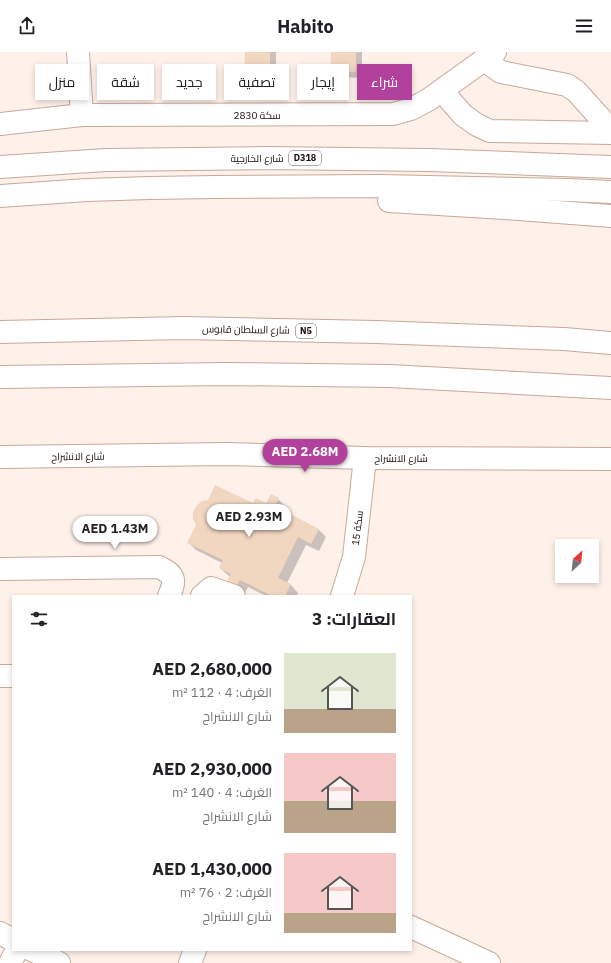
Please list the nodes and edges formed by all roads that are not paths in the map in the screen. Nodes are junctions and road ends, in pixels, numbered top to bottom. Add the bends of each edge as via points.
1 (78, 52) edge
2 (490, 56) edge
3 (442, 90) junction
4 (82, 115) junction
5 (0, 124) edge
6 (611, 130) edge
7 (611, 133) edge
8 (0, 167) edge
9 (611, 167) edge
10 (280, 187) junction
11 (611, 192) edge
12 (0, 196) edge
13 (611, 216) edge
14 (0, 332) edge
15 (611, 343) edge
16 (0, 377) edge
17 (611, 388) edge
18 (0, 458) edge
19 (365, 458) junction
20 (611, 460) edge
21 (0, 569) edge
22 (169, 595) edge
23 (203, 595) edge
24 (231, 595) edge
25 (342, 595) edge
26 (12, 665) edge
27 (0, 666) edge
28 (0, 676) edge
29 (12, 676) edge
30 (412, 927) edge
31 (0, 933) edge
32 (12, 939) edge
33 (16, 951) edge
34 (34, 951) edge
35 (195, 951) edge
36 (10, 963) edge
37 (59, 963) edge
38 (190, 963) edge
39 (489, 963) edge

1 - 4 main road
2 - 3 main road, سكة 2830
2 - 6 main road via 500,72 567,85 576,91
3 - 4 main road, سكة 2830 via 411,109 393,114
3 - 7 main road via 463,115 490,131
4 - 5 main road, سكة 2830
8 - 9 main road, شارع الخارجية / D318 via 106,160 267,158 430,160
10 - 11 main road
10 - 12 main road via 149,188
10 - 13 main road via 296,197 304,198 382,200
14 - 15 main road, شارع السلطان قابوس / N5 via 184,328 376,332
16 - 17 main road via 225,374 390,376
18 - 19 main road, شارع الانشراح via 226,454
19 - 20 main road, شارع الانشراح
19 - 25 main road, سكة 15 via 354,557
21 - 22 main road via 159,566 173,577
23 - 24 main road via 211,588
26 - 27 main road
28 - 29 main road
30 - 39 main road
31 - 32 main road
33 - 36 main road
34 - 37 main road
35 - 38 main road

